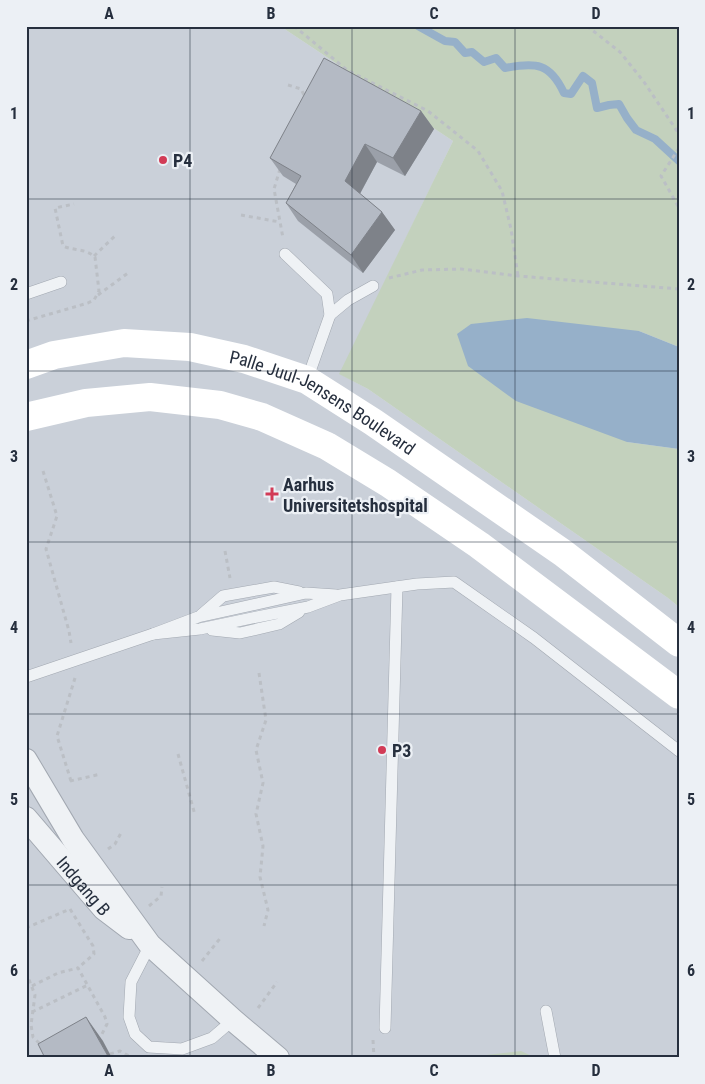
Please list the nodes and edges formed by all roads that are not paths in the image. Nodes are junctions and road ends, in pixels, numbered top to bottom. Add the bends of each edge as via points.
1 (285, 254) road end
2 (61, 282) dead end
3 (373, 286) road end
4 (26, 294) edge
5 (330, 315) junction
6 (26, 365) edge
7 (307, 380) junction
8 (26, 417) edge
9 (397, 588) junction
10 (340, 596) junction
11 (153, 634) junction
12 (679, 643) edge
13 (26, 678) edge
14 (679, 695) edge
15 (679, 751) edge
16 (26, 760) edge
17 (26, 818) edge
18 (150, 944) junction
19 (546, 1011) dead end
20 (233, 1020) junction
21 (385, 1028) dead end
22 (278, 1058) edge
23 (555, 1058) edge

1 - 5 lane via 327,294
2 - 4 lane
3 - 5 lane
5 - 7 lane
6 - 7 street, Palle Juul-Jensens Boulevard via 54,355 133,343 190,347 244,358
7 - 12 street, Palle Juul-Jensens Boulevard via 563,553
8 - 14 street, Palle Juul-Jensens Boulevard via 86,403 150,397 220,405 262,417 327,446 388,483 479,545
9 - 10 lane
9 - 15 lane via 454,582 534,638
9 - 21 lane
10 - 11 lane via 200,629
10 - 11 lane via 306,593 198,617
11 - 13 lane
16 - 18 street via 73,839
17 - 18 street, Indgang B via 104,909
18 - 20 street
18 - 20 lane via 131,982 130,1017 134,1034 150,1047 182,1049 212,1038
19 - 23 lane
20 - 22 street

